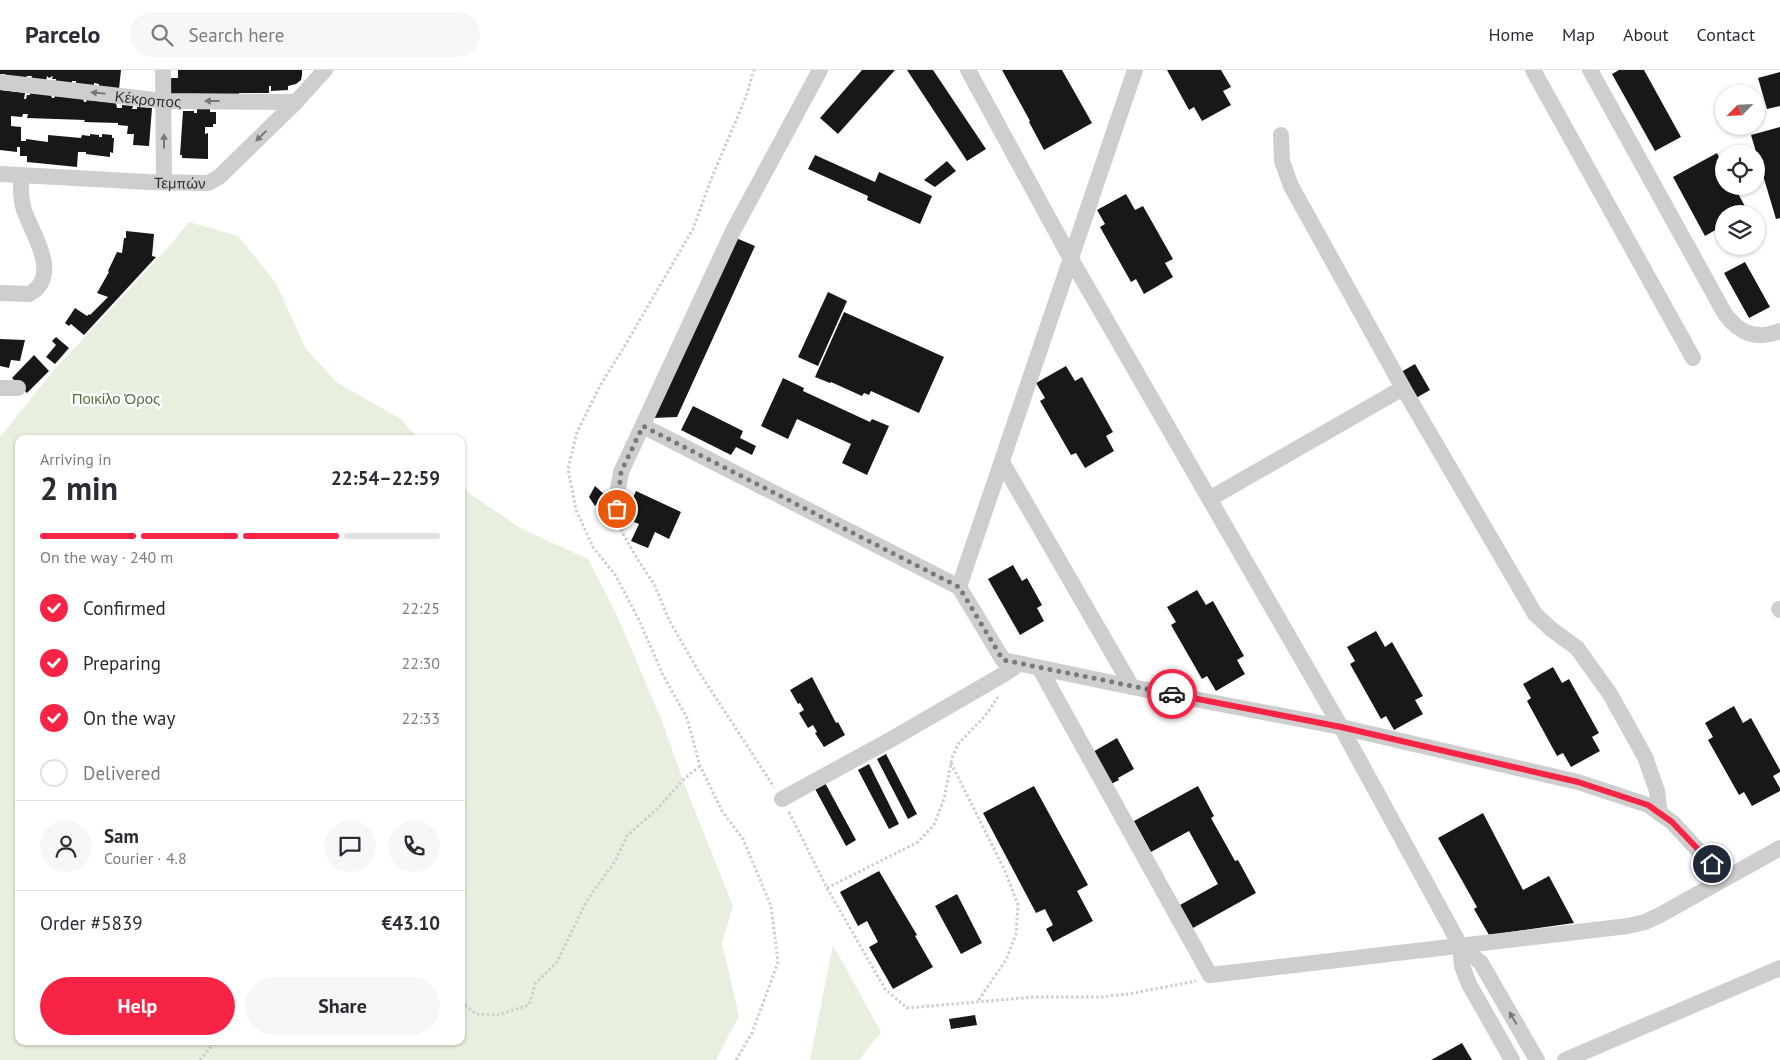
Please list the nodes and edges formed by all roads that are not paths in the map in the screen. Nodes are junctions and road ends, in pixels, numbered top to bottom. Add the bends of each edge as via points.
1 (164, 70) edge
2 (820, 70) edge
3 (968, 70) edge
4 (1135, 70) edge
5 (1533, 70) edge
6 (1590, 70) edge
7 (319, 73) edge
8 (0, 82) edge
9 (164, 100) junction
10 (296, 102) junction
11 (1281, 135) dead end
12 (0, 174) edge
13 (21, 176) junction
14 (164, 182) junction
15 (1071, 259) junction
16 (0, 293) edge
17 (1780, 331) edge
18 (1694, 358) dead end
19 (0, 388) edge
20 (18, 388) dead end
21 (1403, 388) junction
22 (643, 426) junction
23 (1002, 462) junction
24 (1211, 498) junction
25 (617, 509) road end
26 (959, 587) junction
27 (1012, 669) junction
28 (1040, 669) junction
29 (1132, 687) junction
30 (1341, 727) junction
31 (782, 799) road end
32 (1660, 814) junction
33 (1780, 848) edge
34 (1725, 879) junction
35 (1460, 945) junction
36 (1780, 968) edge
37 (1512, 1060) edge
38 (1537, 1060) edge
39 (1565, 1060) edge

1 - 9 street
2 - 22 street via 733,230
3 - 15 street
4 - 15 street
5 - 18 street
6 - 17 street via 1724,314 1732,324 1759,336
7 - 10 street, Τεμπών
9 -> 8 street, Κέκροπος
10 -> 9 street, Κέκροπος
14 -> 9 street
10 -> 14 street, Τεμπών via 218,177 208,183
11 - 21 street via 1282,161 1291,186
12 - 13 street, Τεμπών
13 - 14 street, Τεμπών
13 - 16 street via 23,209 42,253 45,272 39,287 29,294
15 - 23 street
15 - 24 street
19 - 20 street
21 - 24 street
21 - 32 street via 1535,614 1576,648 1610,694 1645,757 1657,791
22 - 25 street via 621,472
22 - 26 street
23 - 26 street
23 - 29 street
24 - 30 street
26 - 27 street via 1003,660
27 - 28 street
27 - 31 street
28 - 29 street
28 - 35 street via 1210,975
29 - 30 street
30 - 32 street via 1578,782 1648,805
30 - 35 street
32 - 34 street via 1672,822
33 - 34 street
34 - 35 street via 1645,922
35 - 37 street via 1462,966 1470,984
38 -> 35 street via 1481,963
36 - 39 street

